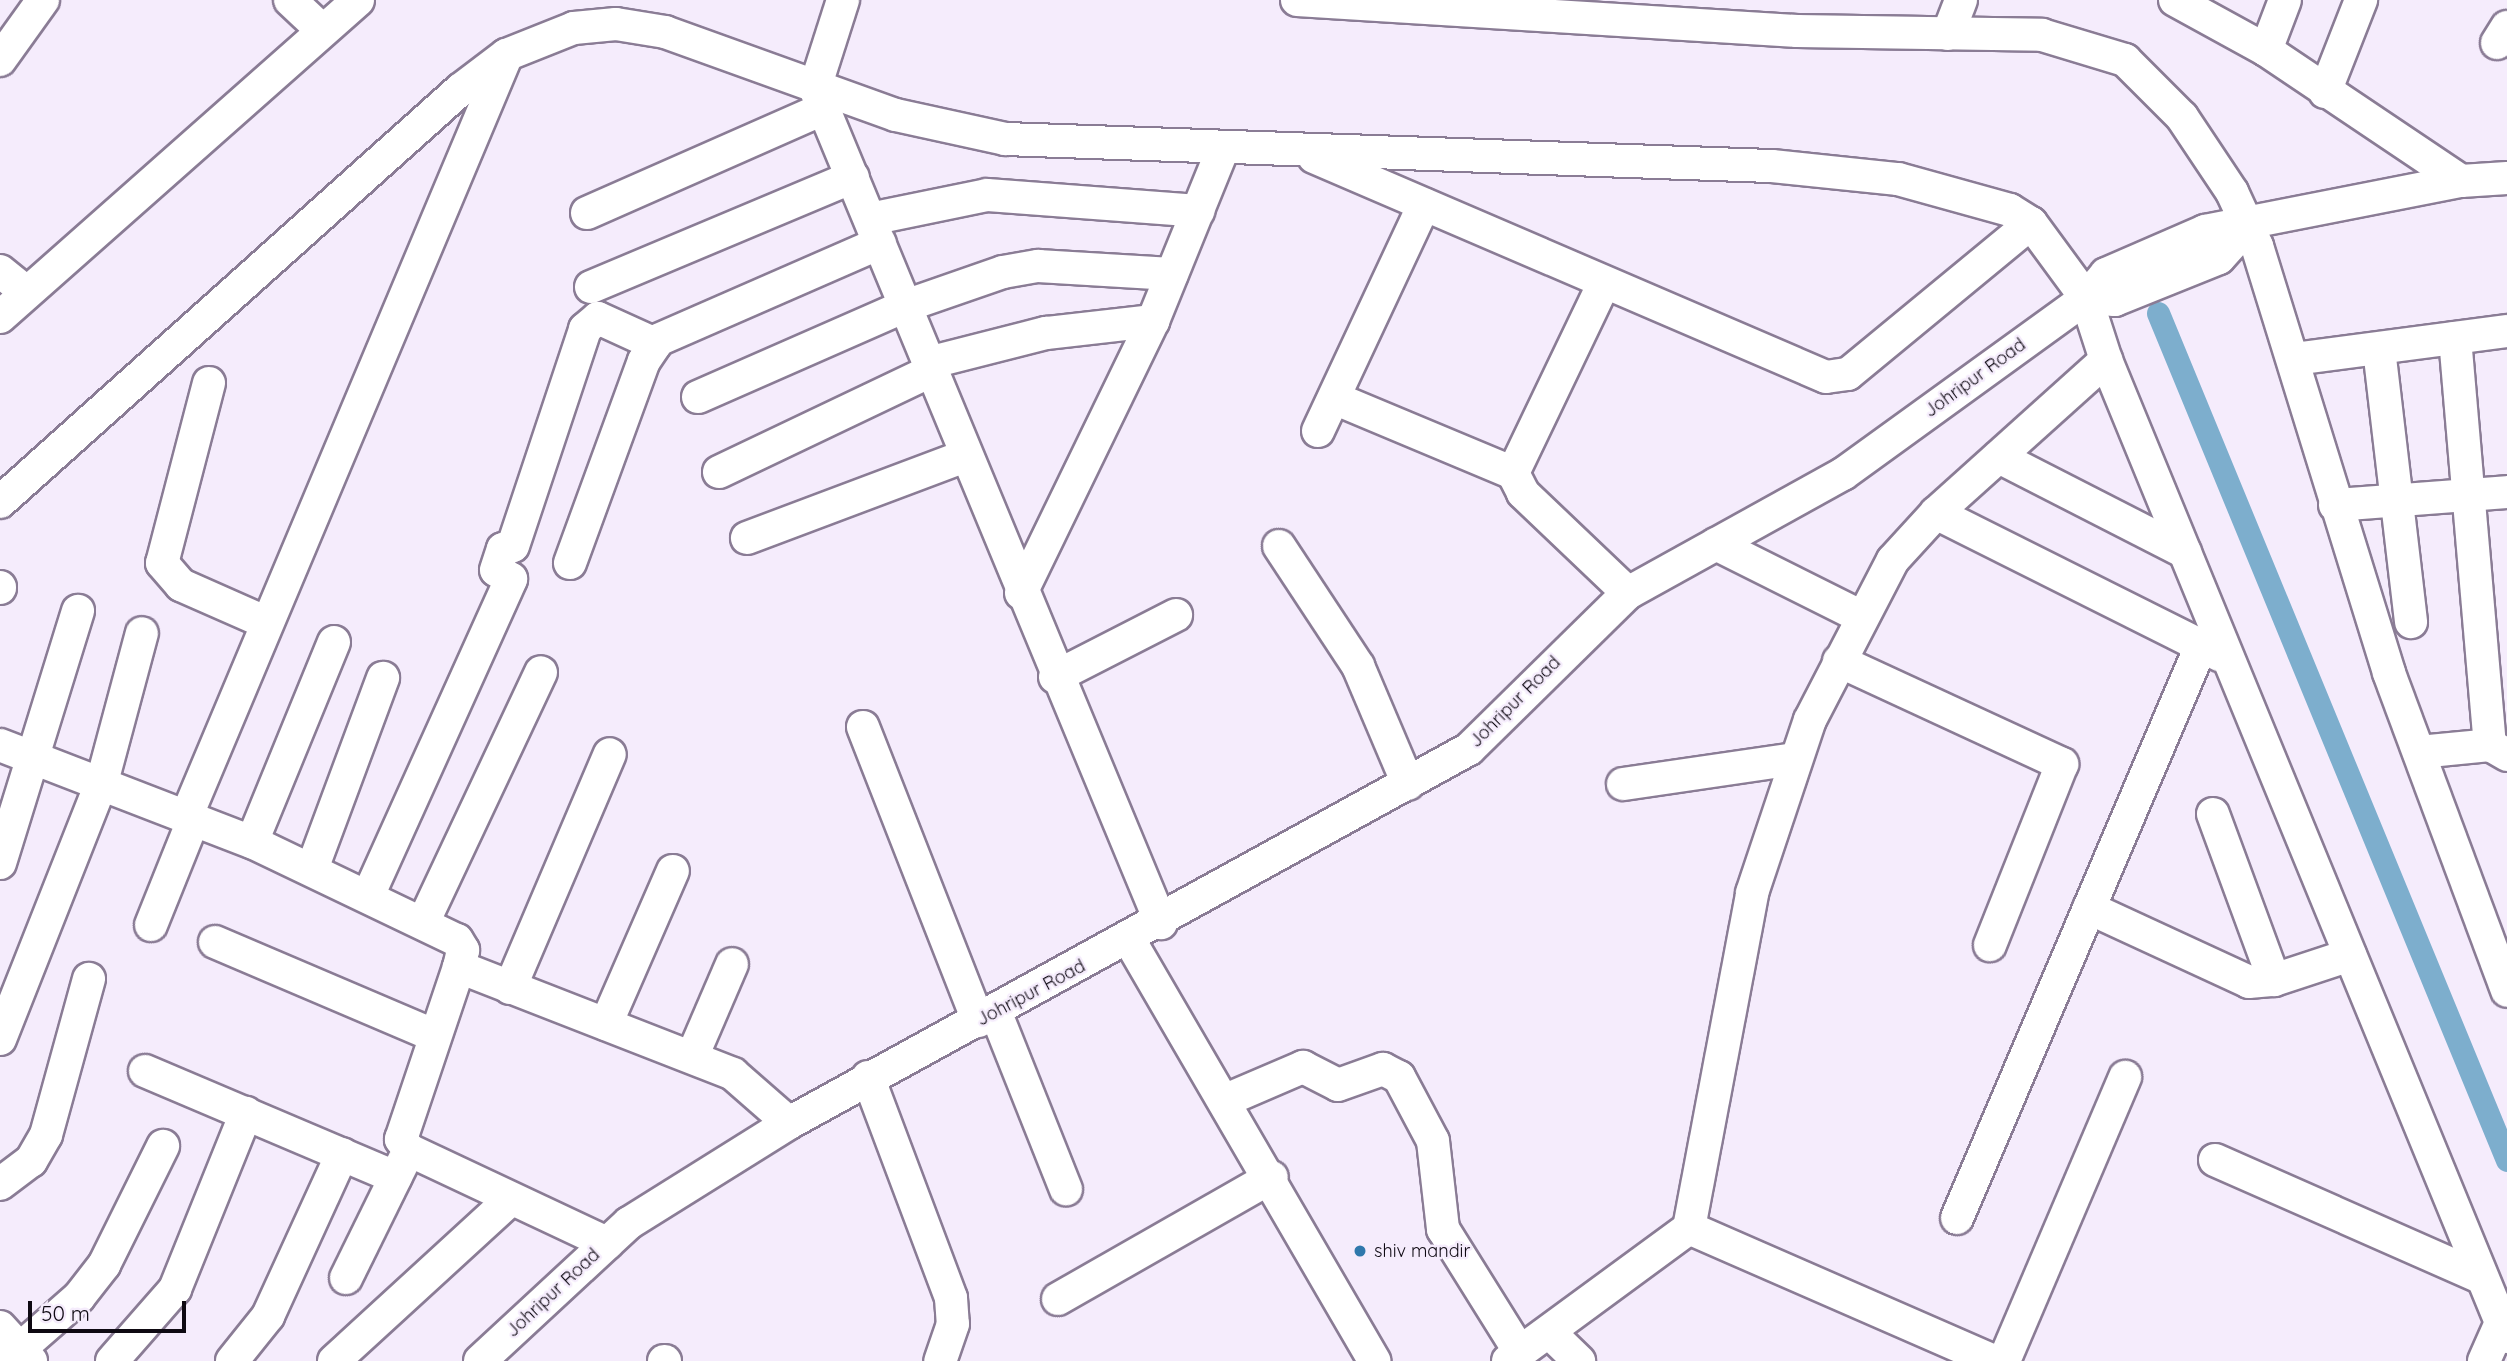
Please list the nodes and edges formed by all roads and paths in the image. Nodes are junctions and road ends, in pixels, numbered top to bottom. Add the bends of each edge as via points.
1 (43, 0) edge
2 (290, 0) edge
3 (358, 0) edge
4 (843, 0) edge
5 (1297, 0) edge
6 (1961, 0) edge
7 (2175, 0) edge
8 (2285, 0) edge
9 (2361, 0) edge
10 (1524, 7) edge
11 (2209, 8) edge
12 (322, 30) junction
13 (1948, 34) junction
14 (2266, 50) junction
15 (506, 55) junction
16 (0, 60) edge
17 (2325, 92) junction
18 (819, 99) junction
19 (1223, 149) junction
20 (1300, 151) junction
21 (853, 177) junction
22 (2507, 178) edge
23 (2461, 181) junction
24 (1424, 205) junction
25 (1198, 211) junction
26 (587, 214) dead end
27 (2031, 223) junction
28 (2247, 227) junction
29 (875, 231) junction
30 (0, 271) edge
31 (1172, 274) junction
32 (1604, 283) junction
33 (591, 288) dead end
34 (2102, 291) junction
35 (26, 292) junction
36 (905, 306) junction
37 (0, 317) edge
38 (1153, 321) junction
39 (2507, 331) edge
40 (2455, 338) junction
41 (655, 344) junction
42 (2379, 349) junction
43 (2294, 359) junction
44 (2106, 360) junction
45 (930, 367) junction
46 (209, 383) dead end
47 (698, 397) dead end
48 (1334, 398) junction
49 (1318, 431) dead end
50 (965, 456) junction
51 (1999, 457) junction
52 (719, 472) dead end
53 (1513, 473) junction
54 (2507, 492) edge
55 (2468, 495) junction
56 (0, 502) edge
57 (2394, 502) junction
58 (2335, 505) junction
59 (1936, 513) junction
60 (747, 538) dead end
61 (1716, 544) junction
62 (1279, 546) dead end
63 (2185, 552) junction
64 (570, 563) dead end
65 (1021, 593) junction
66 (1628, 593) junction
67 (78, 611) dead end
68 (1176, 615) dead end
69 (1862, 617) junction
70 (265, 622) junction
71 (2411, 622) dead end
72 (142, 633) dead end
73 (334, 642) dead end
74 (2201, 646) junction
75 (2230, 660) junction
76 (1839, 661) junction
77 (541, 673) dead end
78 (1055, 677) junction
79 (383, 678) dead end
80 (863, 727) dead end
81 (0, 744) edge
82 (2499, 750) edge
83 (2419, 752) junction
84 (610, 754) dead end
85 (36, 758) junction
86 (1794, 759) junction
87 (102, 782) junction
88 (1408, 784) junction
89 (1623, 784) dead end
90 (2213, 814) dead end
91 (191, 817) junction
92 (252, 842) junction
93 (0, 863) edge
94 (312, 869) junction
95 (673, 871) dead end
96 (368, 897) junction
97 (2089, 908) junction
98 (423, 923) junction
99 (1161, 923) junction
100 (151, 925) dead end
101 (1130, 941) junction
102 (215, 942) dead end
103 (1990, 945) dead end
104 (2350, 955) junction
105 (733, 964) dead end
106 (459, 967) junction
107 (2504, 970) edge
108 (89, 979) dead end
109 (2274, 981) junction
110 (510, 988) junction
111 (986, 1016) junction
112 (606, 1024) junction
113 (435, 1036) junction
114 (0, 1039) edge
115 (692, 1057) junction
116 (145, 1071) dead end
117 (2125, 1076) dead end
118 (867, 1077) junction
119 (1226, 1100) junction
120 (246, 1113) junction
121 (789, 1123) junction
122 (163, 1146) dead end
123 (342, 1154) junction
124 (2215, 1160) dead end
125 (402, 1163) junction
126 (1272, 1177) junction
127 (0, 1184) edge
128 (1066, 1189) dead end
129 (511, 1199) junction
130 (1957, 1218) dead end
131 (1689, 1228) junction
132 (607, 1243) junction
133 (2478, 1276) junction
134 (346, 1278) dead end
135 (1058, 1299) dead end
136 (2504, 1331) edge
137 (1549, 1332) junction
138 (14, 1349) edge
139 (1514, 1357) edge
140 (1366, 1358) edge
141 (112, 1361) edge
142 (232, 1361) edge
143 (334, 1361) edge
144 (480, 1361) edge
145 (940, 1361) edge
146 (1579, 1361) edge
147 (1994, 1361) edge
148 (2004, 1361) edge
149 (2484, 1361) edge

1 - 16 street
2 - 12 street
3 - 12 street
4 - 18 street via 825,54
5 - 10 street
6 - 13 street
7 - 11 street
8 - 14 street
9 - 17 street
10 - 13 street
11 - 14 street
12 - 35 street
13 - 28 street via 2042,35 2125,60 2182,117 2232,192
14 - 17 street
15 - 18 street via 574,28 616,23 666,32
15 - 56 street via 460,90
15 - 70 street
17 - 23 street
18 - 19 street via 1005,139
18 - 21 street
18 - 26 street
19 - 20 street
19 - 25 street
20 - 24 street
20 - 27 street via 1853,173 1941,188
21 - 29 street
21 - 33 street
22 - 23 street
23 - 28 street
24 - 32 street
24 - 48 street
25 - 29 street via 987,195
25 - 31 street
27 - 32 street via 1839,377 1814,374
27 - 34 street
28 - 34 street, Johripur Road
28 - 43 street
29 - 36 street
29 - 41 street
30 - 35 street
31 - 36 street via 1038,266
31 - 38 street
32 - 53 street
34 - 44 street
34 - 61 street, Johripur Road via 1843,474
35 - 37 street
36 - 45 street
36 - 47 street
38 - 45 street via 1045,333
38 - 65 street
39 - 40 street
40 - 42 street
40 - 55 street
41 - 64 street via 643,361
41 - 96 street via 598,318 585,329 513,546 503,549 496,570 511,579
42 - 43 street
42 - 57 street
43 - 58 street
44 - 51 street
44 - 63 street
45 - 50 street
45 - 52 street
46 - 70 street via 162,563 181,585
48 - 49 street
48 - 53 street
50 - 60 street
50 - 65 street
51 - 59 street
51 - 63 street
53 - 66 street via 1523,493
54 - 55 street
55 - 57 street
55 - 82 street
57 - 58 street
57 - 71 street
58 - 83 street
59 - 69 street via 1893,560
59 - 74 street
61 - 66 street, Johripur Road
61 - 69 street
62 - 88 street via 1358,666
63 - 75 street
65 - 78 street
66 - 88 street, Johripur Road via 1469,749
67 - 85 street
68 - 78 street
69 - 76 street
70 - 91 street
72 - 87 street
73 - 92 street
74 - 75 street
74 - 97 street
75 - 104 street
76 - 86 street
76 - 103 street via 2062,764
77 - 98 street
78 - 99 street
79 - 94 street
80 - 111 street
81 - 85 street
82 - 83 street
83 - 107 street
84 - 110 street
85 - 87 street
85 - 93 street
86 - 89 street
86 - 131 street via 1752,893
87 - 91 street
87 - 114 street
88 - 99 street, Johripur Road
90 - 109 street
91 - 92 street
91 - 100 street
92 - 94 street
94 - 96 street
95 - 112 street
96 - 98 street
97 - 109 street via 2237,977
97 - 130 street
98 - 106 street via 462,945
99 - 101 street, Johripur Road
101 - 111 street, Johripur Road
101 - 119 street
102 - 113 street
104 - 109 street
104 - 133 street
105 - 115 street
106 - 110 street
106 - 113 street
108 - 127 street via 46,1135 31,1161
110 - 112 street
111 - 118 street, Johripur Road
111 - 128 street
112 - 115 street
113 - 125 street via 402,1129
115 - 121 street via 733,1074
116 - 120 street
117 - 148 street
118 - 121 street, Johripur Road
118 - 145 street via 951,1298 953,1325
119 - 126 street
119 - 139 street via 1303,1067 1338,1085 1383,1069 1399,1077 1433,1141 1443,1230
120 - 123 street
120 - 141 street via 176,1289
121 - 132 street, Johripur Road
122 - 138 street via 104,1265
123 - 125 street
123 - 142 street via 268,1316
124 - 133 street
125 - 129 street
125 - 134 street
126 - 135 street
126 - 140 street
129 - 132 street
129 - 143 street
131 - 137 street
131 - 147 street
132 - 144 street, Johripur Road
133 - 136 street
136 - 149 street
137 - 139 street
137 - 146 street

